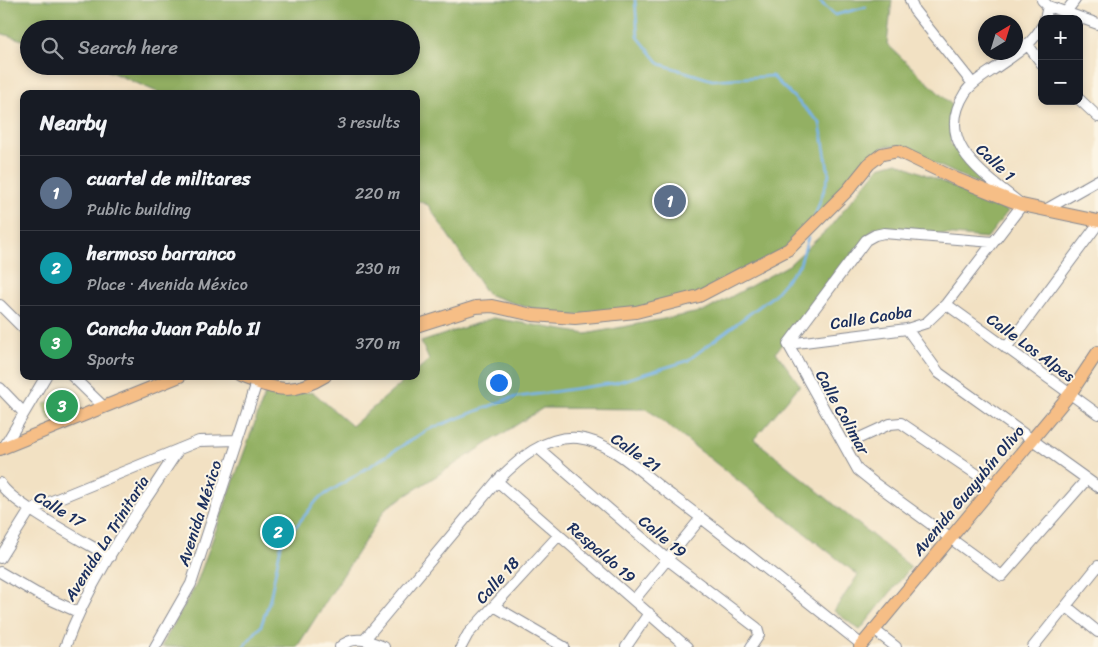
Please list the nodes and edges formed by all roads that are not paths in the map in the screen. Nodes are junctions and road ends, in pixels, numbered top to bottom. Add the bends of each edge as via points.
1 (910, 0) edge
2 (1075, 0) edge
3 (1045, 3) edge
4 (1066, 13) junction
5 (1098, 24) edge
6 (1038, 33) edge
7 (1028, 45) junction
8 (1039, 60) edge
9 (973, 84) junction
10 (1083, 103) edge
11 (1098, 117) edge
12 (1098, 180) edge
13 (1022, 205) junction
14 (1045, 210) junction
15 (1098, 223) edge
16 (993, 242) junction
17 (946, 304) junction
18 (0, 305) edge
19 (20, 325) edge
20 (420, 325) edge
21 (907, 329) junction
22 (788, 344) junction
23 (1006, 348) junction
24 (1098, 352) edge
25 (43, 380) edge
26 (76, 380) edge
27 (170, 380) edge
28 (252, 380) edge
29 (319, 380) edge
30 (258, 382) junction
31 (0, 388) edge
32 (1070, 394) junction
33 (104, 406) junction
34 (23, 412) junction
35 (1098, 414) edge
36 (1033, 439) junction
37 (238, 440) junction
38 (844, 445) junction
39 (2, 448) edge
40 (179, 448) junction
41 (538, 448) junction
42 (1087, 479) junction
43 (497, 481) junction
44 (0, 483) edge
45 (994, 486) junction
46 (1098, 487) edge
47 (30, 510) junction
48 (701, 518) junction
49 (559, 535) junction
50 (949, 538) junction
51 (110, 557) junction
52 (0, 558) edge
53 (668, 560) junction
54 (1098, 566) edge
55 (0, 572) edge
56 (634, 600) junction
57 (494, 606) junction
58 (1066, 606) junction
59 (78, 612) junction
60 (649, 613) junction
61 (873, 630) junction
62 (1098, 632) edge
63 (365, 639) junction
64 (861, 646) edge
65 (65, 647) edge
66 (155, 647) edge
67 (340, 647) edge
68 (384, 647) edge
69 (461, 647) edge
70 (564, 647) edge
71 (626, 647) edge
72 (687, 647) edge
73 (751, 647) edge
74 (896, 647) edge
75 (1033, 647) edge

1 - 9 street via 914,10
2 - 4 street
3 - 4 street
4 - 5 street
6 - 7 street, Calle 1
7 - 8 street
7 - 9 street, Calle 1
9 - 13 street, Calle 1 via 956,112 954,125 958,142 976,167
10 - 11 street
12 - 14 street
13 - 14 main road
13 - 16 street, Calle Caoba
13 - 20 main road via 898,151 882,154 789,249 699,296 636,312 575,318 533,315 492,306 476,307
14 - 15 main road
15 - 23 street
16 - 17 street, Calle Caoba
16 - 22 street via 884,233 875,235 866,240
17 - 21 street, Calle Caoba via 926,323
17 - 23 street, Calle Los Alpes
18 - 19 street
21 - 22 street, Calle Caoba
21 - 36 street via 939,373
22 - 38 street, Calle Colimar
23 - 32 street, Calle Los Alpes
24 - 32 main road, Avenida Guayubín Olivo
25 - 34 street
26 - 33 street
27 - 33 main road
28 - 30 main road
29 - 30 main road via 295,390
30 - 37 street, Avenida México
31 - 34 street
32 - 35 street, Calle Los Alpes
32 - 36 main road, Avenida Guayubín Olivo
33 - 39 main road
34 - 39 street
36 - 42 street
36 - 45 main road, Avenida Guayubín Olivo
37 - 40 street via 199,441
37 - 66 street, Avenida México via 191,584
38 - 45 street via 890,424 900,423
38 - 50 street, Calle Colimar via 858,470
40 - 47 street
40 - 51 street, Avenida La Trinitaria
41 - 43 street, Calle 21 via 516,462
41 - 48 street, Calle 21 via 576,438 609,448
41 - 53 street, Calle 19
42 - 46 street
42 - 50 street, Calle Colimar via 1002,576
43 - 49 street, Respaldo 19
43 - 63 street, Calle 21
44 - 47 street, Calle 17 via 6,492
45 - 50 main road, Avenida Guayubín Olivo
47 - 51 street, Calle 17
47 - 52 street
48 - 53 street
48 - 64 street, Calle 21
49 - 56 street, Respaldo 19
49 - 57 street, Calle 18
50 - 61 main road, Avenida Guayubín Olivo
51 - 59 street, Avenida La Trinitaria
53 - 56 street
53 - 73 street, Calle 19 via 757,628 759,635
54 - 58 street
55 - 59 street
56 - 60 street, Respaldo 19
57 - 69 street, Calle 18 via 468,634
57 - 70 street
58 - 62 street
58 - 75 street
59 - 65 street, Avenida La Trinitaria
60 - 71 street
60 - 72 street, Respaldo 19
61 - 64 main road, Avenida Guayubín Olivo
61 - 74 street
63 - 67 street via 345,642
63 - 68 street

